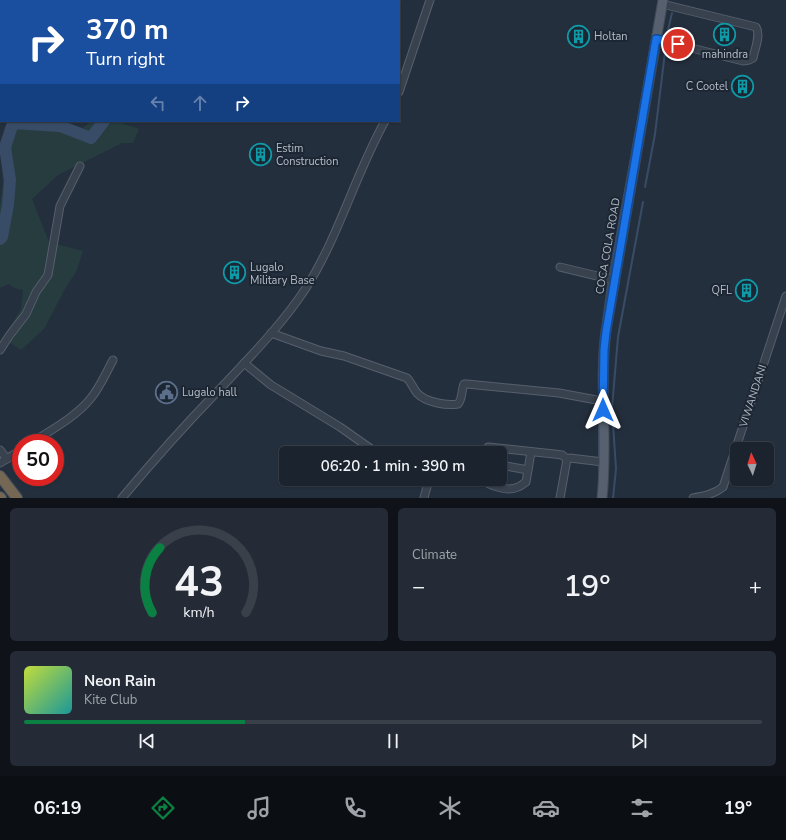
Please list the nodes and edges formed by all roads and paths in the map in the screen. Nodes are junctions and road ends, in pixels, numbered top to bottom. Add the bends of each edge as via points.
1 (430, 0) edge
2 (663, 2) edge
3 (656, 39) junction
4 (400, 89) edge
5 (384, 122) edge
6 (80, 166) dead end
7 (560, 267) dead end
8 (614, 280) junction
9 (786, 296) edge
10 (271, 333) junction
11 (0, 350) edge
12 (113, 360) dead end
13 (244, 363) junction
14 (602, 401) junction
15 (44, 434) edge
16 (367, 446) edge
17 (507, 449) edge
18 (0, 450) edge
19 (531, 452) junction
20 (12, 456) edge
21 (567, 459) junction
22 (3, 461) edge
23 (603, 462) junction
24 (507, 466) edge
25 (528, 470) junction
26 (0, 476) edge
27 (427, 486) edge
28 (498, 486) edge
29 (17, 498) edge
30 (122, 498) edge
31 (424, 498) edge
32 (560, 498) edge
33 (602, 498) edge
34 (694, 498) edge

1 - 4 street
2 - 3 main road, COCA COLA ROAD
2 - 3 street via 756,27 758,35 753,58 743,61
3 - 8 main road, COCA COLA ROAD
5 - 10 street via 319,266 305,289
6 - 11 street via 60,206 48,275 36,292 26,314
7 - 8 street
8 - 14 main road, COCA COLA ROAD via 604,350
9 - 34 street, VIWANDANI via 723,486 717,492
10 - 13 street
10 - 14 street via 407,378 417,393 427,400 458,404 464,384 467,384 559,393
12 - 15 street via 94,394 84,406
13 - 16 street via 271,385
13 - 30 street
14 - 23 main road, COCA COLA ROAD
17 - 19 street
18 - 22 street
19 - 21 street via 562,455
19 - 25 street
20 - 22 street
21 - 23 street
21 - 32 street
23 - 33 main road, COCA COLA ROAD
24 - 25 street
25 - 28 street via 526,482 518,487 512,489
26 - 29 highway
27 - 31 street

